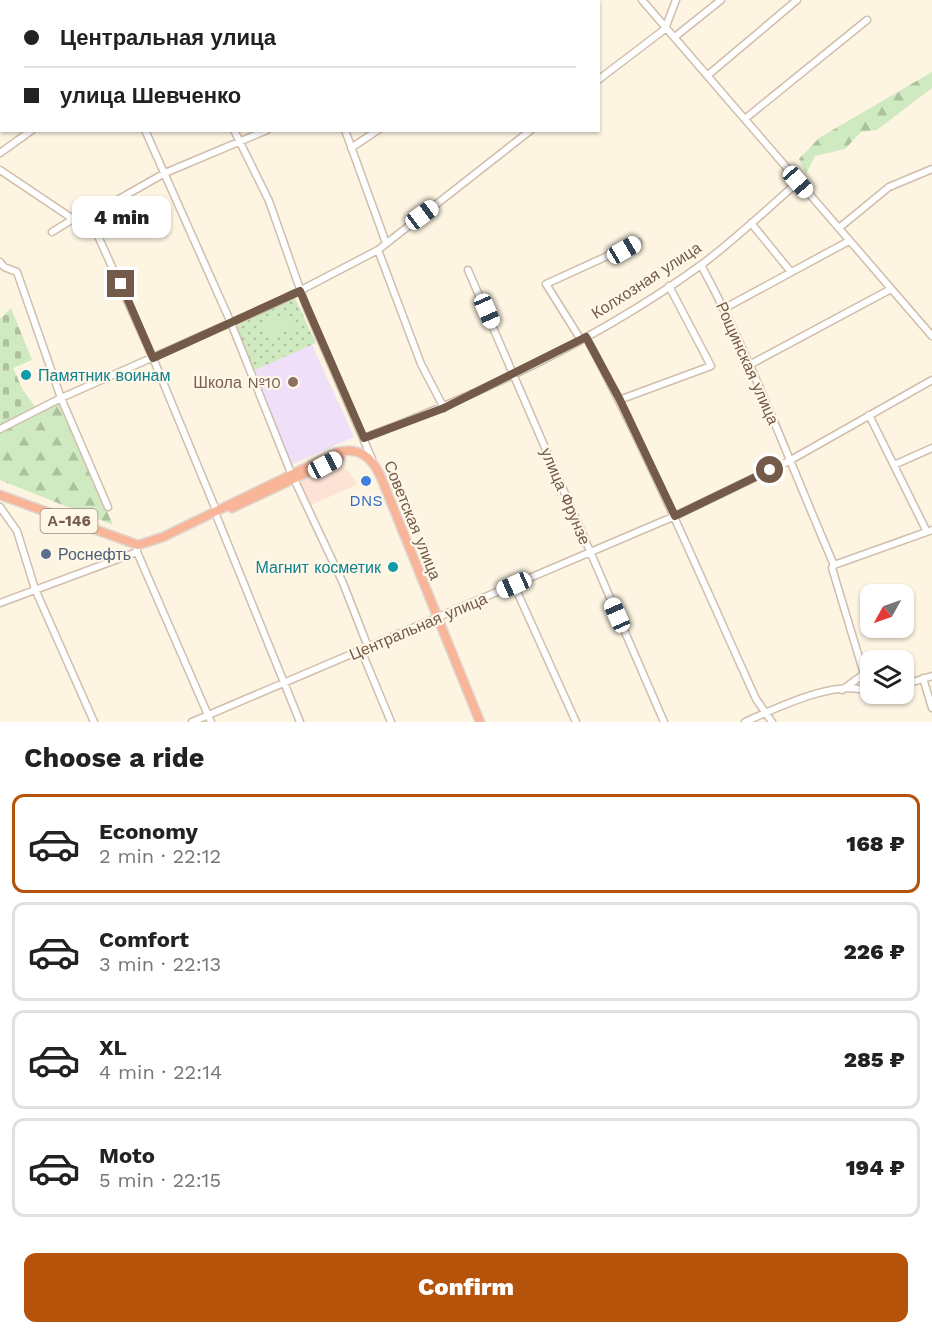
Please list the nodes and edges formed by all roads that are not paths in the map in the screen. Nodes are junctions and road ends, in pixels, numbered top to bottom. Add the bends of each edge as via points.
1 (642, 0) edge
2 (676, 0) edge
3 (721, 0) edge
4 (797, 0) edge
5 (867, 20) dead end
6 (665, 29) junction
7 (676, 36) junction
8 (708, 75) junction
9 (600, 78) edge
10 (746, 118) junction
11 (29, 132) edge
12 (146, 132) edge
13 (235, 132) edge
14 (263, 132) edge
15 (346, 132) edge
16 (375, 132) edge
17 (528, 132) edge
18 (240, 143) junction
19 (351, 148) junction
20 (0, 153) edge
21 (932, 169) edge
22 (0, 170) edge
23 (165, 173) junction
24 (798, 182) junction
25 (89, 216) junction
26 (73, 219) junction
27 (751, 223) junction
28 (839, 228) junction
29 (52, 232) dead end
30 (849, 241) junction
31 (638, 242) dead end
32 (386, 243) junction
33 (378, 250) junction
34 (0, 262) edge
35 (701, 265) junction
36 (468, 270) dead end
37 (791, 272) junction
38 (669, 286) junction
39 (891, 289) junction
40 (300, 291) junction
41 (725, 308) junction
42 (231, 323) junction
43 (932, 336) edge
44 (584, 338) junction
45 (153, 358) junction
46 (751, 364) junction
47 (514, 373) junction
48 (932, 380) edge
49 (61, 398) junction
50 (620, 400) junction
51 (444, 408) junction
52 (869, 415) junction
53 (0, 429) edge
54 (364, 438) junction
55 (932, 448) edge
56 (372, 459) junction
57 (789, 461) junction
58 (894, 465) junction
59 (292, 476) junction
60 (0, 495) edge
61 (0, 507) edge
62 (108, 507) dead end
63 (216, 512) junction
64 (675, 516) junction
65 (930, 531) edge
66 (137, 549) junction
67 (589, 551) junction
68 (834, 565) junction
69 (514, 585) junction
70 (35, 589) junction
71 (0, 603) edge
72 (436, 619) junction
73 (368, 647) junction
74 (361, 650) junction
75 (932, 676) edge
76 (923, 678) junction
77 (914, 681) edge
78 (284, 683) junction
79 (842, 690) junction
80 (860, 690) edge
81 (932, 708) edge
82 (767, 712) junction
83 (209, 719) edge
84 (94, 722) edge
85 (192, 722) edge
86 (300, 722) edge
87 (391, 722) edge
88 (480, 722) edge
89 (576, 722) edge
90 (664, 722) edge
91 (745, 722) edge
92 (772, 722) edge

1 - 6 street
2 - 6 street
3 - 7 street
4 - 8 street
5 - 10 street
6 - 7 street
6 - 9 street
7 - 8 street
8 - 10 street
10 - 24 street
11 - 20 street
12 - 23 street
13 - 18 street, Советская улица
14 - 18 street
15 - 19 street
16 - 19 street
17 - 32 street
18 - 23 street
18 - 40 street, Советская улица via 269,201
19 - 32 street
21 - 28 street via 889,187
22 - 26 street
23 - 25 street
23 - 42 street
24 - 27 street, Колхозная улица
24 - 28 street
25 - 26 street
25 - 45 street
26 - 29 street
27 - 35 street, Колхозная улица
27 - 37 street
28 - 30 street
30 - 37 street
30 - 39 street
31 - 44 street via 546,284
32 - 33 street
33 - 40 street
33 - 51 street via 421,364
34 - 49 street via 17,272
35 - 38 street, Колхозная улица
35 - 41 street, Рощинская улица
36 - 47 street, улица Фрунзе
37 - 41 street
38 - 44 street, Колхозная улица
38 - 50 street via 711,366
39 - 43 street
39 - 46 street
40 - 42 street
40 - 54 street, Советская улица
41 - 46 street, Рощинская улица
42 - 45 street
42 - 59 street
44 - 47 street, Колхозная улица
44 - 50 street
45 - 49 street
45 - 63 street
46 - 57 street, Рощинская улица
47 - 51 street, Колхозная улица
47 - 67 street, улица Фрунзе
48 - 52 street, Центральная улица
49 - 53 street
49 - 62 street
50 - 64 street
51 - 54 street, Колхозная улица
52 - 57 street, Центральная улица
52 - 58 street
54 - 56 street, Советская улица
55 - 58 street
56 - 59 highway via 354,451 338,452
56 - 72 highway, Советская улица
57 - 64 street, Центральная улица
57 - 68 street, Рощинская улица
58 - 65 street
59 - 63 highway
59 - 73 street via 343,583
60 - 66 highway, А-146
61 - 70 street via 17,531
63 - 66 highway
63 - 78 street
64 - 67 street, Центральная улица
64 - 82 street via 756,699
65 - 68 street
66 - 70 street
66 - 83 street
67 - 69 street, Центральная улица
67 - 90 street, улица Фрунзе
68 - 79 street, Рощинская улица via 864,674
69 - 72 street, Центральная улица
69 - 89 street
70 - 71 street
70 - 84 street
72 - 73 street, Центральная улица
72 - 88 highway, Советская улица
73 - 74 street, Центральная улица
74 - 78 street, Центральная улица
74 - 87 street
75 - 76 street
76 - 77 street
76 - 81 street
78 - 83 street, Центральная улица
78 - 86 street
79 - 80 street
79 - 82 street via 818,692
82 - 91 street
82 - 92 street
83 - 85 street, Центральная улица

